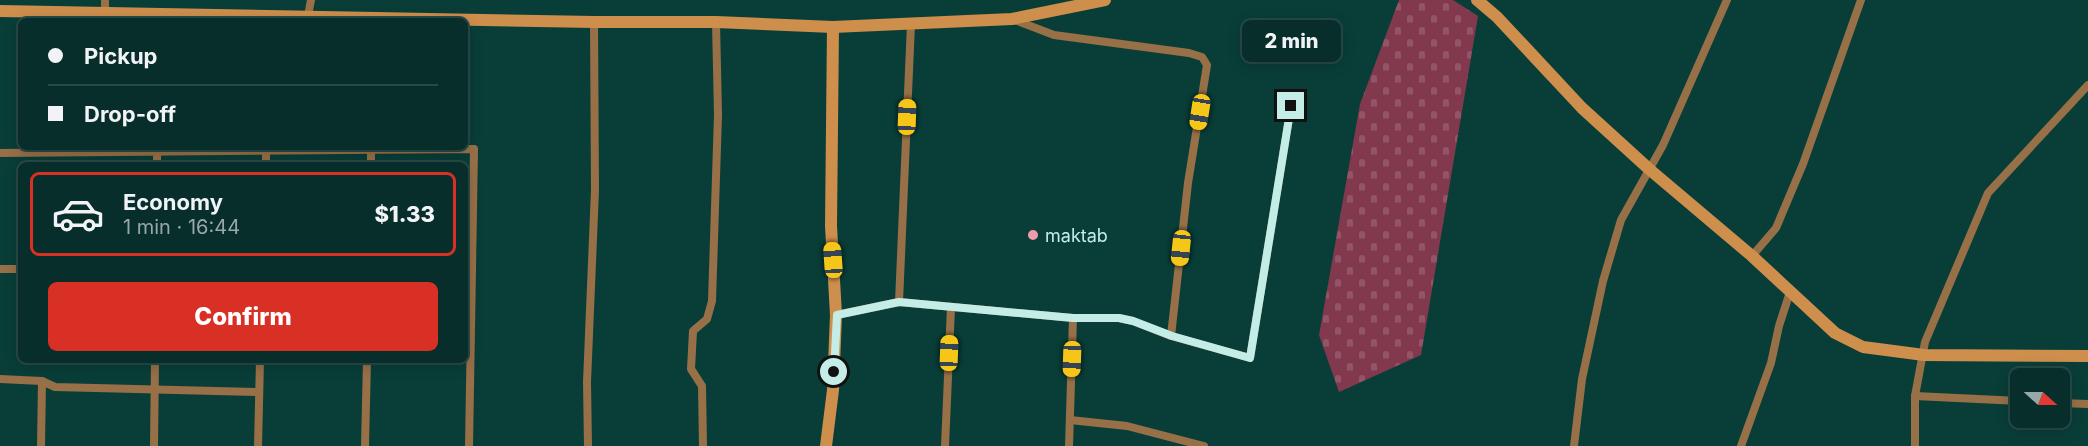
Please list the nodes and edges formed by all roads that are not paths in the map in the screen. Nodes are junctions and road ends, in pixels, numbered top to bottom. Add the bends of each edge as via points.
1 (105, 0) edge
2 (311, 0) edge
3 (1105, 0) edge
4 (1477, 0) edge
5 (1727, 0) edge
6 (1861, 0) edge
7 (0, 11) edge
8 (105, 13) junction
9 (308, 16) junction
10 (153, 17) edge
11 (403, 18) edge
12 (468, 19) edge
13 (1012, 19) junction
14 (594, 22) junction
15 (716, 22) junction
16 (911, 24) junction
17 (832, 27) junction
18 (2088, 85) edge
19 (1291, 106) dead end
20 (468, 149) edge
21 (157, 150) edge
22 (318, 150) edge
23 (266, 151) junction
24 (0, 153) edge
25 (266, 162) edge
26 (1649, 169) junction
27 (1752, 256) junction
28 (0, 269) edge
29 (18, 269) edge
30 (1790, 292) junction
31 (899, 302) junction
32 (951, 307) junction
33 (837, 315) junction
34 (1073, 318) junction
35 (1172, 336) junction
36 (1924, 355) junction
37 (2088, 356) edge
38 (154, 363) edge
39 (260, 363) edge
40 (367, 363) edge
41 (0, 379) edge
42 (42, 381) junction
43 (154, 389) junction
44 (259, 392) junction
45 (1916, 396) junction
46 (2010, 401) edge
47 (2070, 403) edge
48 (2088, 404) edge
49 (1070, 420) junction
50 (40, 446) edge
51 (154, 446) edge
52 (258, 446) edge
53 (365, 446) edge
54 (470, 446) edge
55 (588, 446) edge
56 (703, 446) edge
57 (826, 446) edge
58 (945, 446) edge
59 (1069, 446) edge
60 (1204, 446) edge
61 (1574, 446) edge
62 (1741, 446) edge
63 (1915, 446) edge

1 - 8 street
2 - 9 street
3 - 13 street
4 - 26 street via 1582,108
5 - 26 street
6 - 27 street via 1776,228
7 - 8 street
8 - 10 street
9 - 10 street
9 - 11 street
12 - 14 street
13 - 16 street
13 - 35 street via 1054,35 1189,53 1202,57 1207,65 1188,183
14 - 15 street
14 - 55 street via 595,190
15 - 17 street
15 - 56 street via 718,115 712,301 706,319 693,331 691,369 702,386
16 - 17 street
16 - 31 street
17 - 33 street via 831,226
18 - 36 street via 1988,193 1925,342
19 - 35 street via 1250,358
20 - 54 street via 474,149
21 - 23 street
21 - 24 street
22 - 23 street
23 - 25 street
26 - 27 street
26 - 61 street via 1621,220 1603,281 1582,379
27 - 30 street
28 - 29 street
30 - 36 street via 1835,333 1863,347
30 - 62 street via 1771,363
31 - 32 street
31 - 33 street
32 - 34 street
32 - 58 street
33 - 57 street
34 - 35 street via 1119,318
34 - 49 street
36 - 37 street
36 - 45 street
38 - 43 street
39 - 44 street
40 - 53 street
41 - 42 street
42 - 43 street via 55,387
42 - 50 street
43 - 44 street
43 - 51 street
44 - 52 street
45 - 46 street
45 - 63 street
47 - 48 street
49 - 59 street
49 - 60 street via 1127,426

